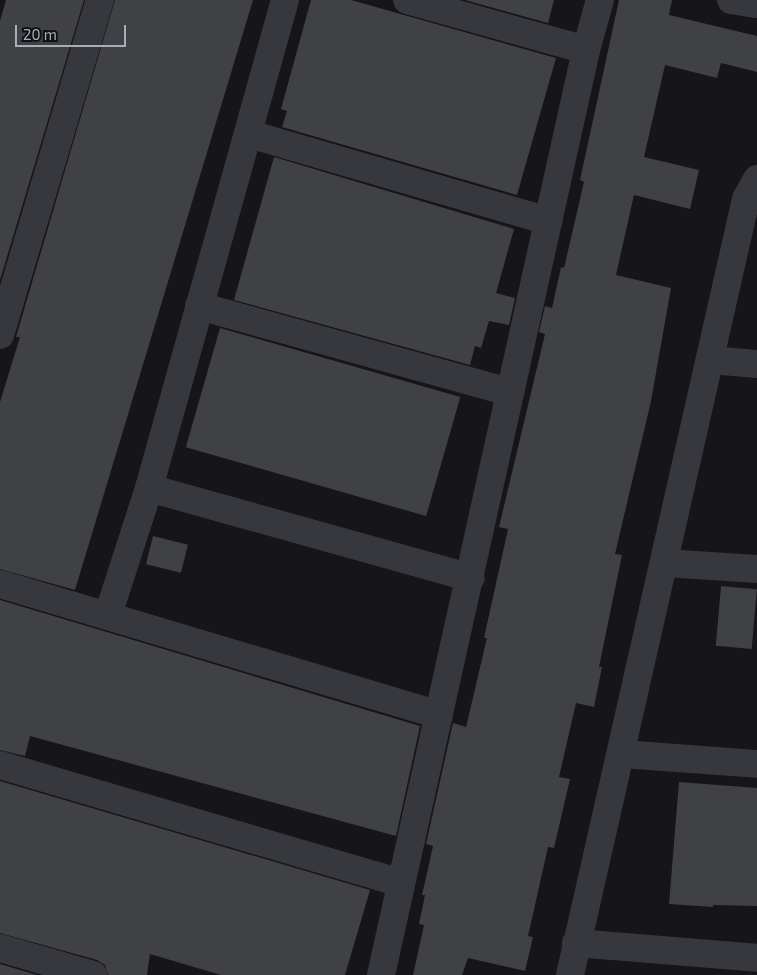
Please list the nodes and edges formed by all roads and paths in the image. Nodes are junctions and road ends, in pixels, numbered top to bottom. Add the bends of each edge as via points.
1 (100, 0) edge
2 (285, 0) edge
3 (407, 0) edge
4 (600, 0) edge
5 (732, 0) edge
6 (757, 4) edge
7 (586, 50) junction
8 (249, 134) junction
9 (757, 179) edge
10 (549, 220) junction
11 (199, 306) junction
12 (0, 335) edge
13 (711, 360) junction
14 (757, 364) edge
15 (510, 392) junction
16 (149, 488) junction
17 (665, 563) junction
18 (757, 569) edge
19 (471, 578) junction
20 (0, 584) edge
21 (108, 615) junction
22 (440, 715) junction
23 (622, 754) junction
24 (757, 764) edge
25 (0, 765) edge
26 (401, 883) junction
27 (576, 943) junction
28 (0, 948) edge
29 (757, 958) edge
30 (93, 975) edge
31 (380, 975) edge
32 (570, 975) edge

1 - 12 street
2 - 8 street
3 - 7 street
4 - 7 street
5 - 6 street
7 - 10 street
8 - 10 street
8 - 11 street
9 - 13 street via 746,198
10 - 15 street
11 - 15 street
11 - 16 street
13 - 14 street
13 - 17 street
15 - 19 street
16 - 19 street
16 - 21 street
17 - 18 street
17 - 23 street
19 - 22 street
20 - 21 street
21 - 22 street
22 - 26 street
23 - 24 street
23 - 27 street
25 - 26 street
26 - 31 street
27 - 29 street
27 - 32 street
28 - 30 street

